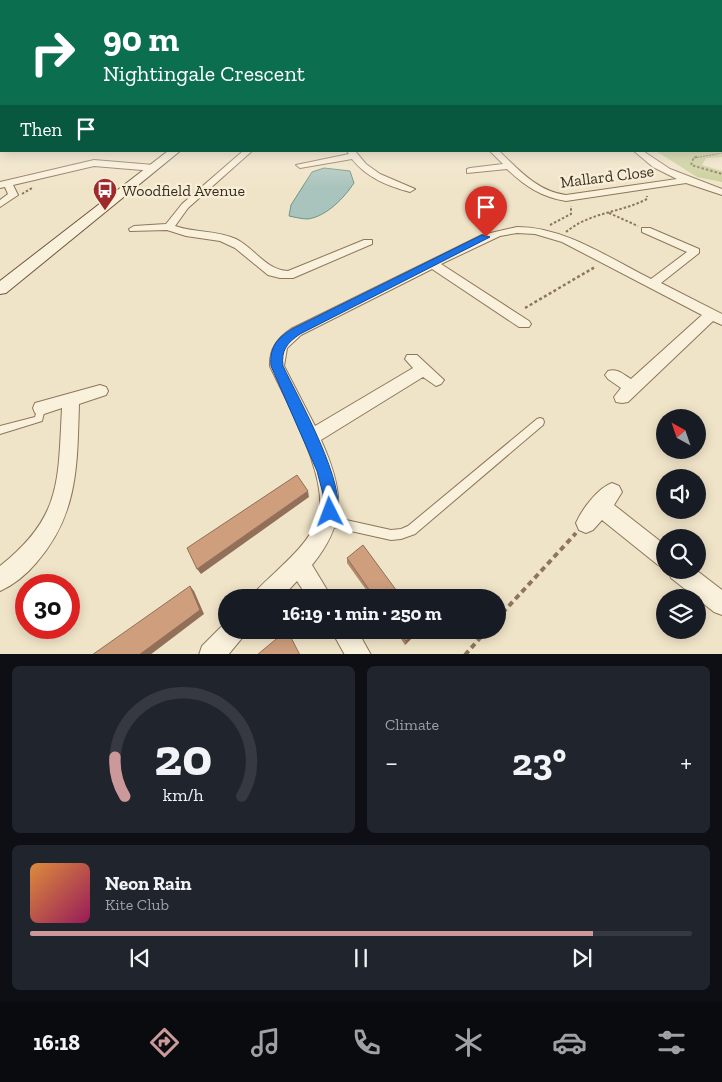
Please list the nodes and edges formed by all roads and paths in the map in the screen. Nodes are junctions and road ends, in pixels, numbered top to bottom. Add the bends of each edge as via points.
1 (174, 152) edge
2 (247, 152) edge
3 (495, 152) edge
4 (639, 152) edge
5 (722, 152) edge
6 (352, 154) edge
7 (297, 165) dead end
8 (510, 166) junction
9 (154, 168) junction
10 (468, 171) dead end
11 (722, 174) edge
12 (688, 180) junction
13 (4, 184) edge
14 (644, 187) junction
15 (410, 189) dead end
16 (722, 192) edge
17 (566, 198) junction
18 (0, 204) edge
19 (608, 213) junction
20 (170, 226) junction
21 (134, 229) dead end
22 (646, 230) joint
23 (543, 232) junction
24 (560, 238) junction
25 (368, 242) dead end
26 (605, 261) junction
27 (433, 264) junction
28 (652, 284) junction
29 (0, 289) edge
30 (525, 308) joint
31 (513, 316) junction
32 (716, 318) edge
33 (524, 324) dead end
34 (424, 369) dead end
35 (613, 375) dead end
36 (100, 391) dead end
37 (71, 400) junction
38 (41, 408) joint
39 (540, 422) dead end
40 (0, 430) edge
41 (311, 437) junction
42 (328, 521) junction
43 (586, 523) joint
44 (656, 549) edge
45 (298, 563) junction
46 (690, 579) edge
47 (0, 580) edge
48 (273, 589) edge
49 (315, 589) edge
50 (722, 604) edge
51 (506, 609) edge
52 (225, 639) edge
53 (349, 639) edge
54 (479, 639) edge
55 (211, 654) edge
56 (359, 654) edge
57 (465, 654) edge

1 - 9 street
2 - 20 street via 185,206
3 - 8 street, Mallard Close
4 - 12 street via 660,167
5 - 11 path via 694,157 691,162 696,167
6 - 7 street
6 - 15 street via 371,174
8 - 10 street
8 - 17 street, Mallard Close via 545,195
9 - 13 street via 94,163
9 - 29 street
12 - 14 street, Mallard Close
12 - 16 street
13 - 18 street via 13,194
14 - 17 street, Mallard Close
14 - 19 path via 647,199 638,205
17 - 23 path via 572,208 571,214
19 - 22 path
19 - 24 path via 582,220
20 - 21 street via 160,230
20 - 25 street via 193,235 232,241 272,274 281,276
22 - 28 street via 700,248
23 - 24 street
23 - 27 street via 517,228 500,232
24 - 26 street
26 - 28 street
26 - 30 path
27 - 31 street
27 - 41 street via 284,339 276,356 277,366
28 - 32 street
30 - 31 street
31 - 33 street
32 - 35 street via 627,392
34 - 41 street
36 - 37 street
37 - 38 street
37 - 47 street via 62,505 44,539 22,564
38 - 40 lane via 38,419
39 - 42 lane via 411,530 391,535
41 - 42 street via 331,494
42 - 45 street
43 - 44 street via 606,499
43 - 51 path
45 - 48 street
45 - 49 street
46 - 50 street
52 - 55 street
53 - 56 street
54 - 57 path

